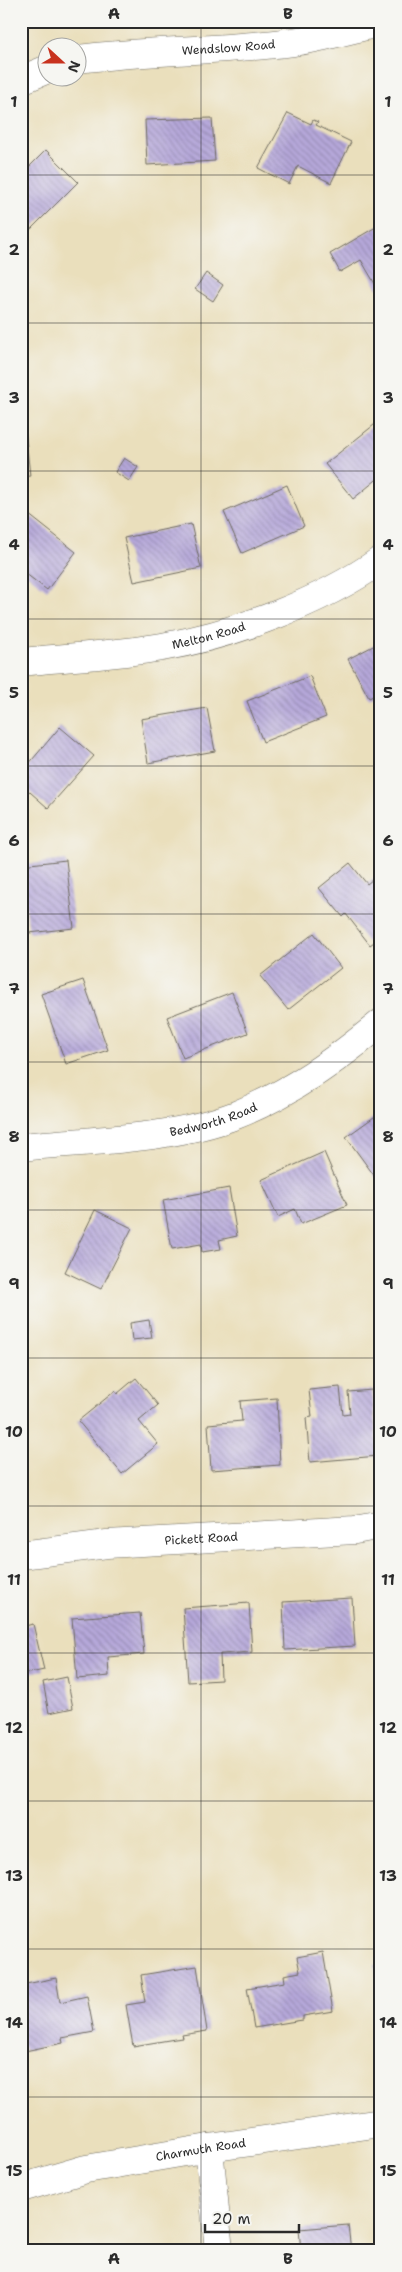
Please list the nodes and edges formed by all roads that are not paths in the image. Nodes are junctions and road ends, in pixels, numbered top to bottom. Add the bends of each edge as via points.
1 (379, 24) edge
2 (88, 57) edge
3 (38, 73) edge
4 (21, 80) edge
5 (381, 560) edge
6 (21, 662) edge
7 (381, 1023) edge
8 (21, 1147) edge
9 (381, 1525) edge
10 (21, 1554) edge
11 (381, 2123) edge
12 (208, 2148) junction
13 (21, 2188) edge
14 (219, 2251) edge

1 - 2 street, Wendslow Road via 295,42
3 - 4 street
5 - 6 street, Melton Road via 362,573 300,603 237,629 162,647
7 - 8 street, Bedworth Road via 304,1082 235,1115 163,1132
9 - 10 street, Pickett Road via 355,1530 107,1544
11 - 12 street, Charmuth Road
12 - 13 street, Charmuth Road via 86,2169
12 - 14 street

